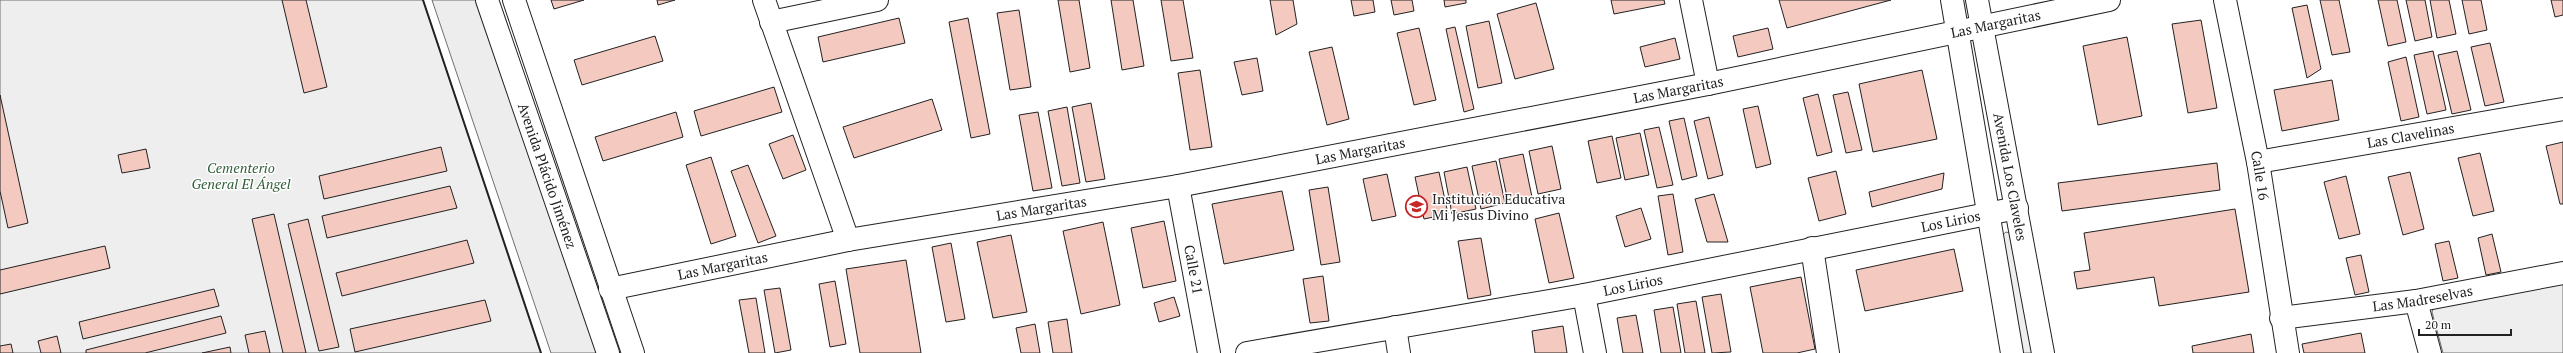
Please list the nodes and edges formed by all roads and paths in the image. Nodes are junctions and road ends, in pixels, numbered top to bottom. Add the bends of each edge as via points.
1 (487, 0) edge
2 (514, 0) edge
3 (764, 0) edge
4 (877, 0) edge
5 (1691, 0) edge
6 (1952, 0) edge
7 (1977, 0) edge
8 (2108, 0) edge
9 (2225, 0) edge
10 (771, 22) junction
11 (1982, 26) junction
12 (1958, 31) junction
13 (1708, 84) junction
14 (2563, 109) edge
15 (2258, 162) junction
16 (1178, 186) junction
17 (2017, 208) junction
18 (1988, 214) junction
19 (848, 240) junction
20 (1812, 248) junction
21 (2563, 273) edge
22 (610, 289) junction
23 (1584, 295) junction
24 (2416, 301) junction
25 (2282, 318) junction
26 (1394, 327) junction
27 (608, 353) edge
28 (633, 353) edge
29 (1210, 353) edge
30 (1247, 353) edge
31 (1399, 353) edge
32 (1595, 353) edge
33 (1828, 353) edge
34 (2012, 353) edge
35 (2043, 353) edge
36 (2288, 353) edge
37 (2430, 353) edge

1 - 27 street, Avenida Plácido Jiménez
2 - 22 street, Avenida Plácido Jiménez
3 - 10 street
4 - 10 street
5 - 13 street
6 - 12 street, Avenida Los Claveles
7 - 11 street, Avenida Los Claveles
8 - 11 street, Las Margaritas
9 - 15 street, Calle 16
10 - 19 street
11 - 12 street, Las Margaritas
11 - 17 street, Avenida Los Claveles
12 - 13 street, Las Margaritas
12 - 18 street, Avenida Los Claveles
13 - 16 street, Las Margaritas
14 - 15 street, Las Clavelinas
15 - 25 street, Calle 16
16 - 19 street, Las Margaritas
16 - 29 street, Calle 21
17 - 18 street, Los Lirios
17 - 35 street, Avenida Los Claveles
18 - 20 street, Los Lirios
18 - 34 street, Avenida Los Claveles
19 - 22 street, Las Margaritas
20 - 23 street, Los Lirios
20 - 33 street
21 - 24 street, Las Madreselvas
22 - 28 street, Avenida Plácido Jiménez
23 - 26 street, Los Lirios
23 - 32 street
24 - 25 street, Las Madreselvas
24 - 37 street
25 - 36 street, Calle 16
26 - 30 street, Los Lirios
26 - 31 street

